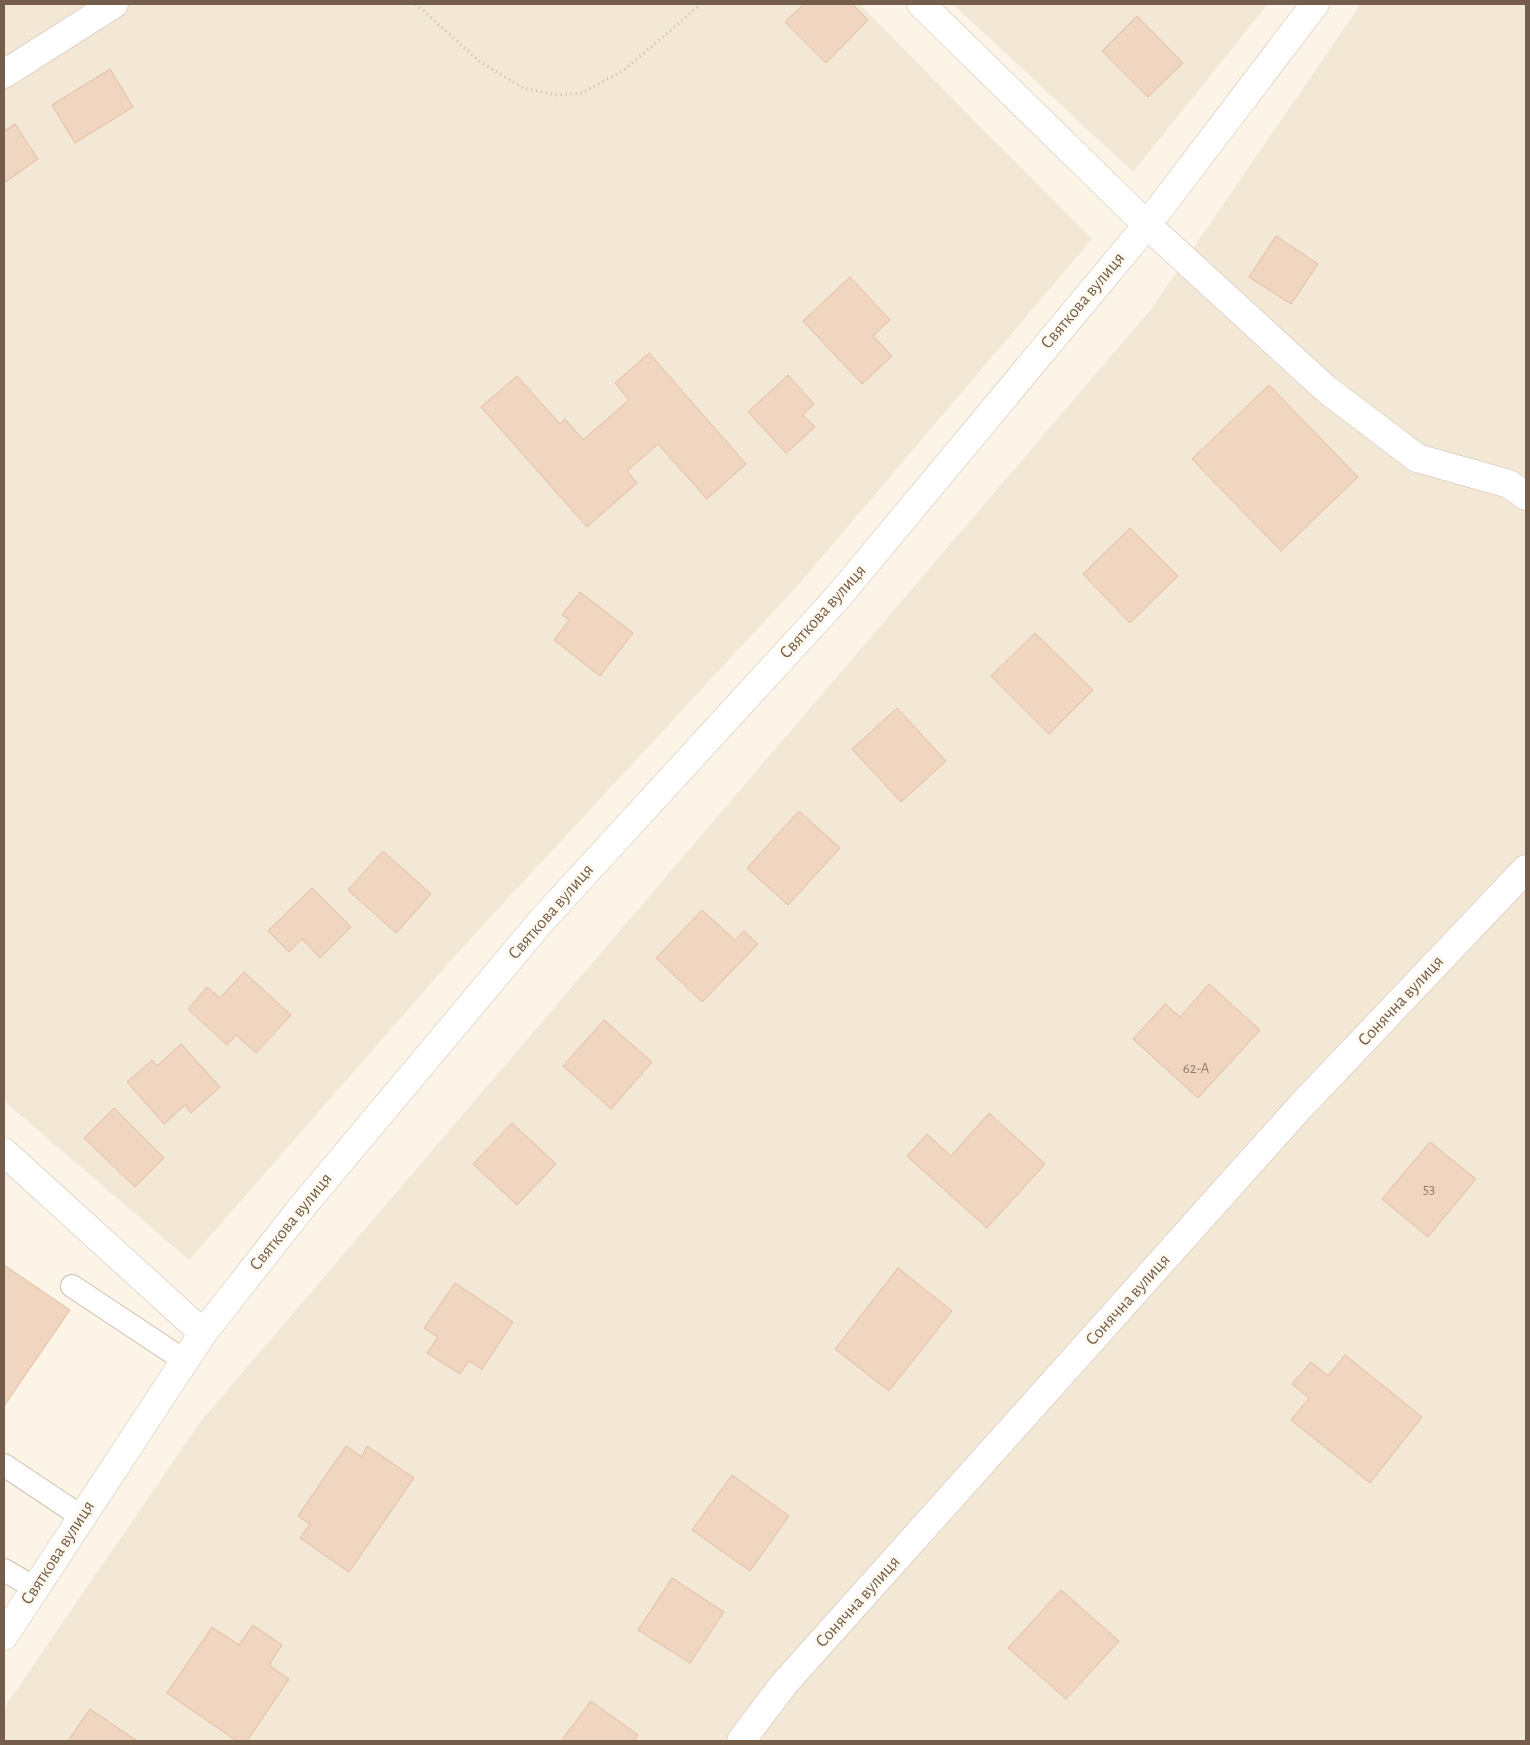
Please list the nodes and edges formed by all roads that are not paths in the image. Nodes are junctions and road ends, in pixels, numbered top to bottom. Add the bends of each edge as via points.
1 (114, 4) edge
2 (921, 4) edge
3 (1315, 4) edge
4 (4, 74) edge
5 (1146, 225) junction
6 (1526, 496) edge
7 (1526, 868) edge
8 (4, 1152) edge
9 (72, 1286) dead end
10 (203, 1333) junction
11 (185, 1361) junction
12 (4, 1465) edge
13 (82, 1517) junction
14 (4, 1570) edge
15 (35, 1588) junction
16 (4, 1636) edge
17 (741, 1741) edge

1 - 4 street
2 - 5 street
3 - 5 street, Святкова вулиця
5 - 6 street via 1326,389 1417,458 1510,484
5 - 10 street, Святкова вулиця via 838,597 543,919 302,1207
7 - 17 street, Сонячна вулиця via 1300,1107 782,1685
8 - 10 street
9 - 11 lane
10 - 11 street, Святкова вулиця
11 - 13 street, Святкова вулиця
12 - 13 lane
13 - 15 street, Святкова вулиця
14 - 15 lane
15 - 16 street, Святкова вулиця

